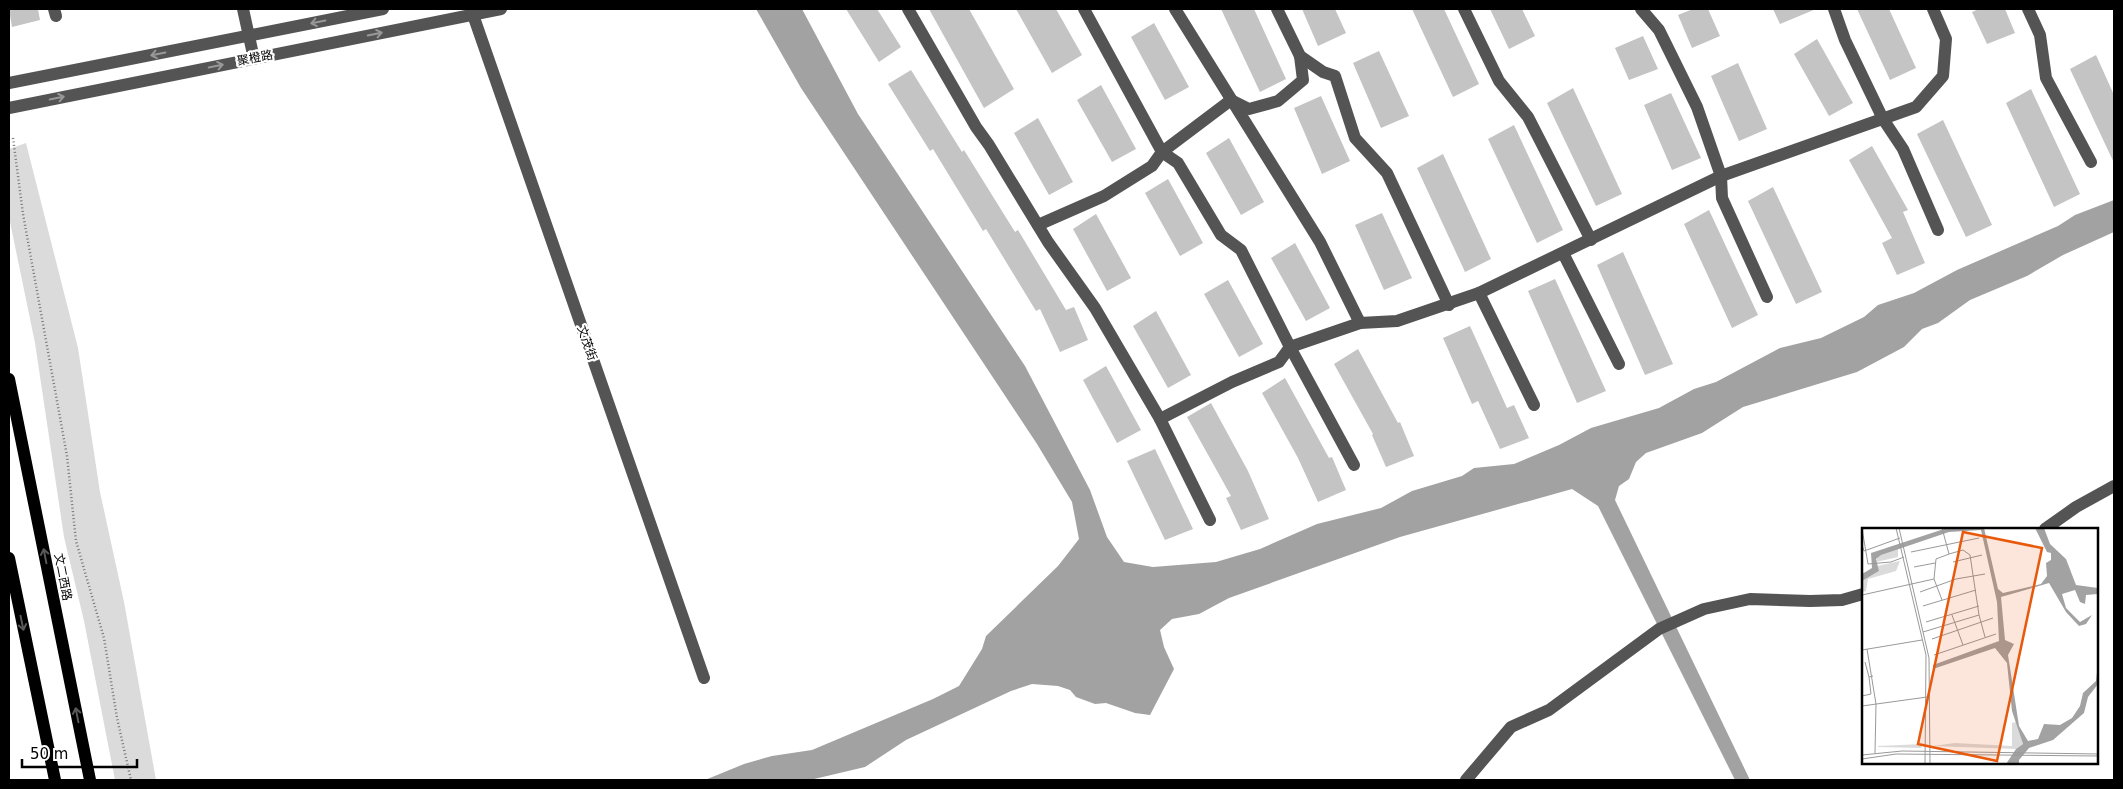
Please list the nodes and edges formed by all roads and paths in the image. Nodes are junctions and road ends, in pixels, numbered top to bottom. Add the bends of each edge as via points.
1 (243, 9) edge
2 (383, 9) edge
3 (501, 9) edge
4 (908, 9) edge
5 (1084, 9) edge
6 (1176, 9) edge
7 (1277, 9) edge
8 (1464, 9) edge
9 (1641, 9) edge
10 (1834, 9) edge
11 (1932, 9) edge
12 (2028, 9) edge
13 (472, 12) edge
14 (249, 36) junction
15 (1300, 56) junction
16 (254, 58) junction
17 (9, 83) edge
18 (1231, 100) junction
19 (9, 108) edge
20 (1883, 119) junction
21 (13, 138) dead end
22 (1162, 152) junction
23 (2091, 162) dead end
24 (1721, 176) junction
25 (1038, 225) junction
26 (1938, 230) dead end
27 (1591, 240) junction
28 (1563, 253) junction
29 (1479, 293) junction
30 (1767, 297) dead end
31 (1449, 305) junction
32 (1360, 324) junction
33 (1290, 347) junction
34 (1619, 364) dead end
35 (9, 379) edge
36 (1534, 406) dead end
37 (1160, 419) junction
38 (1354, 465) dead end
39 (2114, 486) edge
40 (1210, 520) dead end
41 (2046, 528) edge
42 (9, 558) edge
43 (10, 572) edge
44 (1862, 594) edge
45 (704, 678) dead end
46 (55, 780) edge
47 (90, 780) edge
48 (131, 780) edge
49 (1466, 780) edge

1 - 14 street
2 -> 14 street, 聚橙路
3 - 13 street, 聚橙路
4 - 25 street via 976,127
5 - 22 street
6 - 18 street
7 - 15 street
8 - 27 street via 1498,81 1528,117
9 - 24 street via 1659,30 1697,107
10 - 20 street via 1845,40
11 - 20 street via 1946,39 1943,76 1916,107
12 - 23 street via 2040,35 2046,78
16 -> 13 street, 聚橙路
13 - 45 street, 文茂街
14 - 16 street
14 -> 17 street, 聚橙路
15 - 18 street via 1303,80 1278,101 1249,108
15 - 31 street via 1335,76 1355,138 1387,173
19 -> 16 street, 聚橙路
18 - 22 street
18 - 32 street via 1320,242
20 - 24 street
20 - 26 street via 1903,149
21 - 48 path via 23,214 67,456 76,542 104,638
22 - 25 street via 1152,166 1104,196
22 - 33 street via 1178,163 1221,235 1241,250
24 - 27 street
24 - 30 street via 1722,198
25 - 37 street via 1095,308
27 - 28 street
28 - 29 street
28 - 34 street
29 - 31 street
29 - 36 street
31 - 32 street via 1397,321
32 - 33 street
33 - 37 street via 1279,362
33 - 38 street
47 -> 35 main road, 文二西路
37 - 40 street
39 - 41 street
42 - 43 main road
43 -> 46 main road
44 - 49 street via 1842,600 1750,599 1704,609 1659,628 1549,710 1511,727

